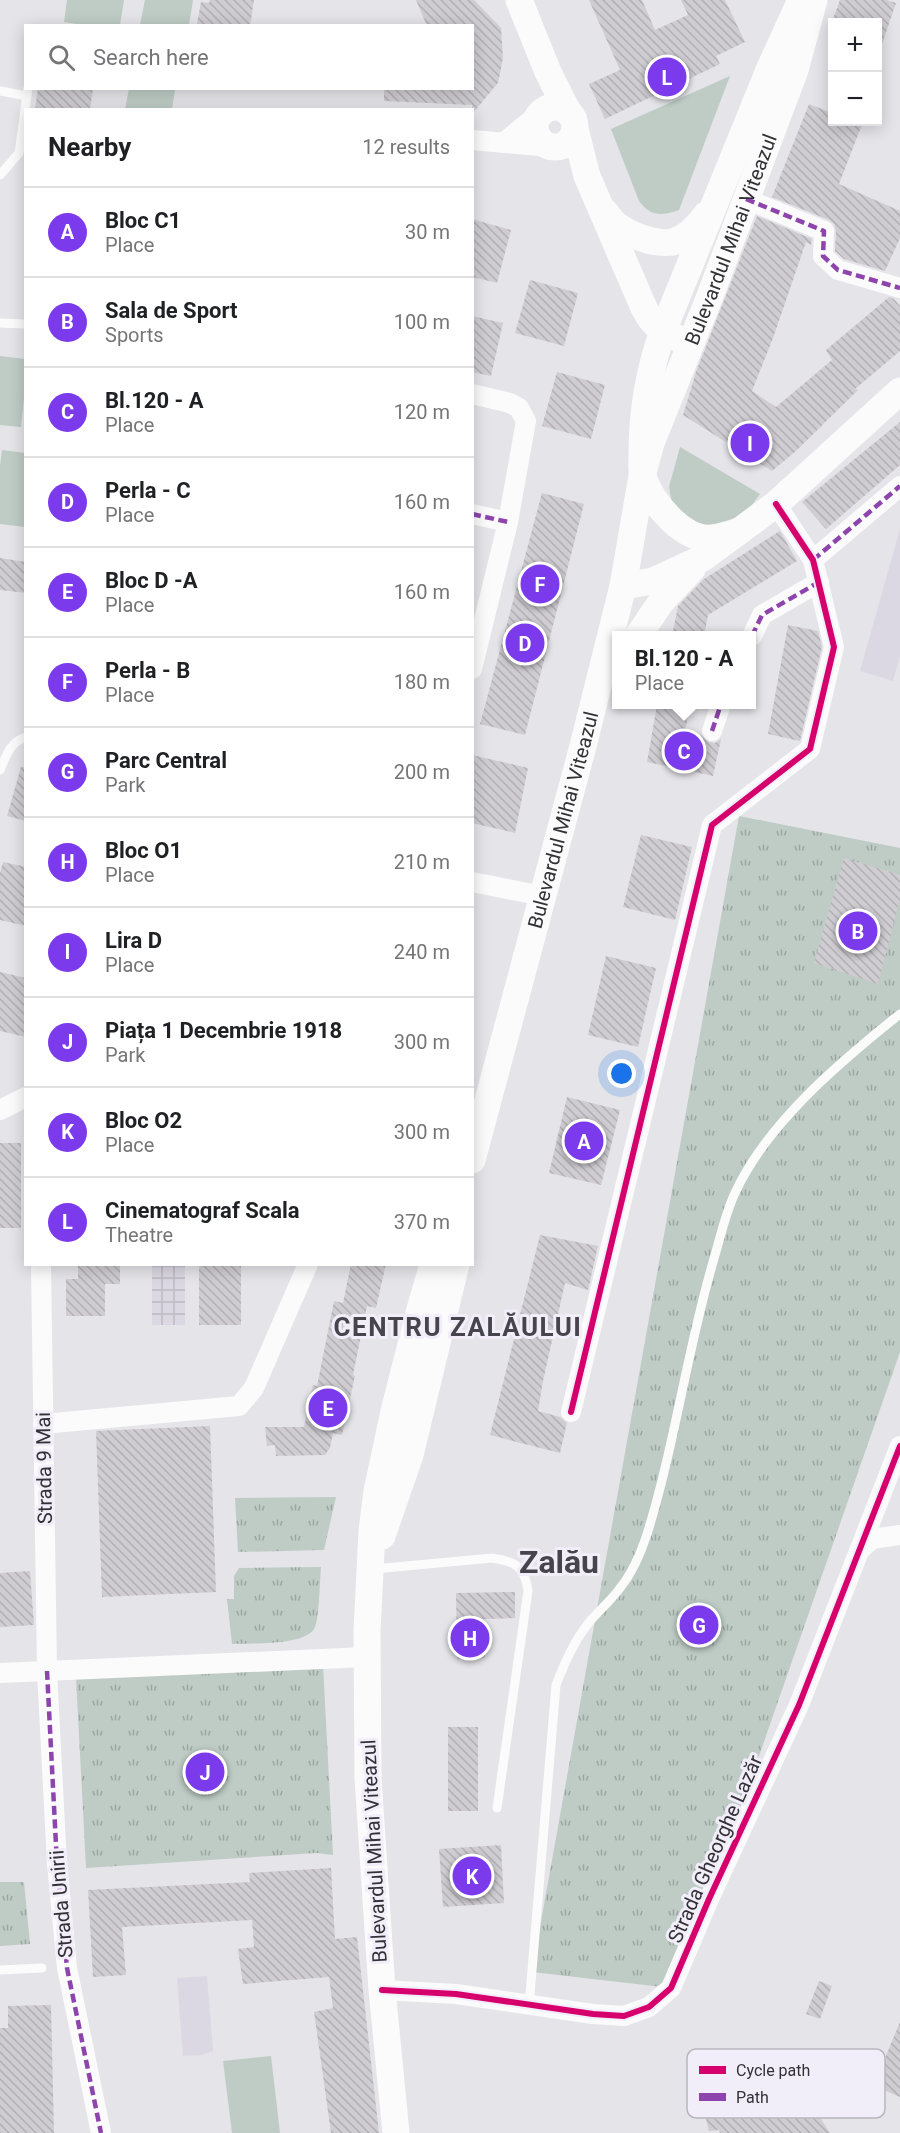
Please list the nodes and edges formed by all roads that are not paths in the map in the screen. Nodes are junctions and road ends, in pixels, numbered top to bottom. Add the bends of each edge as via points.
1 (519, 0) edge
2 (801, 0) edge
3 (814, 0) edge
4 (0, 90) edge
5 (28, 92) edge
6 (26, 108) edge
7 (24, 119) edge
8 (556, 126) junction
9 (474, 140) edge
10 (503, 142) junction
11 (0, 175) edge
12 (746, 199) junction
13 (714, 204) junction
14 (600, 206) junction
15 (900, 288) edge
16 (0, 323) edge
17 (24, 324) edge
18 (663, 331) junction
19 (690, 342) junction
20 (900, 391) edge
21 (474, 394) edge
22 (642, 476) junction
23 (900, 486) edge
24 (776, 504) junction
25 (474, 514) edge
26 (508, 522) junction
27 (739, 531) junction
28 (703, 558) junction
29 (813, 560) junction
30 (819, 582) junction
31 (623, 586) junction
32 (641, 631) edge
33 (754, 631) edge
34 (474, 661) edge
35 (612, 683) edge
36 (720, 709) edge
37 (712, 731) dead end
38 (24, 738) edge
39 (583, 746) junction
40 (0, 770) edge
41 (474, 882) edge
42 (543, 896) junction
43 (900, 1014) edge
44 (24, 1098) edge
45 (0, 1110) edge
46 (474, 1153) edge
47 (41, 1266) edge
48 (307, 1266) edge
49 (433, 1266) edge
50 (456, 1266) edge
51 (571, 1412) dead end
52 (43, 1424) junction
53 (900, 1446) edge
54 (900, 1535) edge
55 (857, 1554) junction
56 (372, 1569) junction
57 (366, 1657) junction
58 (47, 1671) junction
59 (0, 1672) edge
60 (497, 1809) dead end
61 (42, 1968) dead end
62 (0, 1970) edge
63 (382, 1990) junction
64 (529, 2006) junction
65 (101, 2133) edge
66 (396, 2133) edge

1 - 8 main road via 548,72
2 - 13 main road, Bulevardul Mihai Viteazul
3 - 12 main road, Bulevardul Mihai Viteazul via 795,70
4 - 5 lane
5 - 6 lane
7 - 11 lane via 19,153
8 - 10 street
8 - 10 street
8 - 14 main road via 587,176
9 - 10 street
12 - 15 street via 824,231 823,256 838,270
12 - 19 main road, Bulevardul Mihai Viteazul
13 - 14 main road via 698,226 673,242 630,234 616,226
13 - 18 main road, Bulevardul Mihai Viteazul
14 - 18 main road via 644,308 653,324
16 - 17 lane
18 - 19 main road
18 - 22 main road, Bulevardul Mihai Viteazul via 651,371 642,427
19 - 22 main road, Bulevardul Mihai Viteazul
20 - 24 main road
21 - 26 street via 510,403 519,408 526,421
22 - 27 main road via 677,526 693,535 711,538
22 - 31 main road, Bulevardul Mihai Viteazul
23 - 29 street
24 - 27 main road
24 - 29 street
25 - 26 street
26 - 34 street
27 - 28 main road
28 - 31 main road via 652,581
28 - 32 main road via 661,602
29 - 30 street
30 - 33 street via 762,615
30 - 51 street via 834,647 810,749 712,825
31 - 39 main road, Bulevardul Mihai Viteazul
35 - 39 main road
36 - 37 street
38 - 40 lane via 9,749
39 - 42 main road, Bulevardul Mihai Viteazul
41 - 42 street
42 - 46 main road, Bulevardul Mihai Viteazul
43 - 64 lane via 786,1116 735,1193 702,1299 679,1413 648,1532 621,1588 586,1626 556,1685
44 - 45 street
47 - 52 street, Strada 9 Mai
48 - 52 street via 254,1388 238,1406
49 - 56 main road, Bulevardul Mihai Viteazul via 383,1460 372,1531
50 - 56 main road, Bulevardul Mihai Viteazul via 410,1455
52 - 58 street, Strada 9 Mai
53 - 55 street, Strada Gheorghe Lazăr
54 - 55 street via 872,1539
55 - 64 street, Strada Gheorghe Lazăr via 799,1706 671,1988 650,2007 624,2016
56 - 57 main road, Bulevardul Mihai Viteazul
56 - 60 lane via 492,1558 519,1567 526,1579 528,1591
57 - 58 street
57 - 63 main road, Bulevardul Mihai Viteazul via 368,1778
58 - 59 street
58 - 65 street, Strada Unirii via 67,1968
61 - 62 lane
63 - 64 street, Strada Gheorghe Lazăr via 456,1994
63 - 66 main road, Bulevardul Mihai Viteazul

